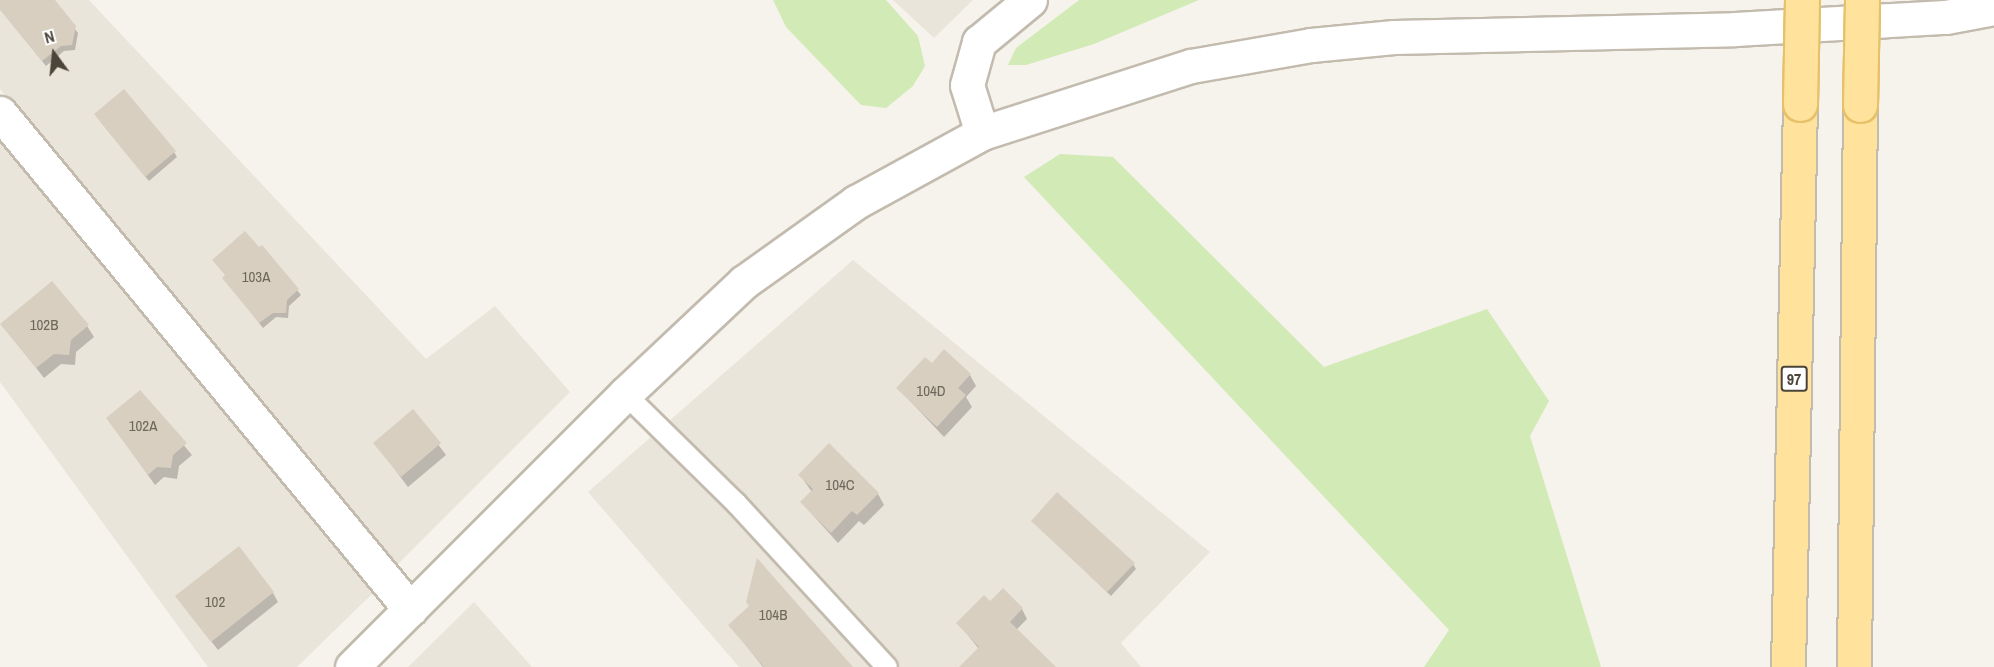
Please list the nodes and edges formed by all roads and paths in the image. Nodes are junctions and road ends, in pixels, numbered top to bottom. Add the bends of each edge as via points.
1 (1030, 0) edge
2 (1802, 0) edge
3 (1862, 0) edge
4 (1994, 8) edge
5 (0, 113) edge
6 (982, 133) junction
7 (625, 394) junction
8 (410, 609) junction
9 (1854, 660) edge
10 (1788, 661) edge
11 (352, 667) edge
12 (887, 667) edge

1 - 6 street via 979,42 967,86
2 - 10 main road, 97, bridge
3 - 9 main road, bridge
4 - 6 street via 1946,17 1735,29 1394,37 1311,45 1191,66
5 - 8 street
6 - 7 street via 856,202 744,282
7 - 8 street
7 - 12 lane via 736,503
8 - 11 street

